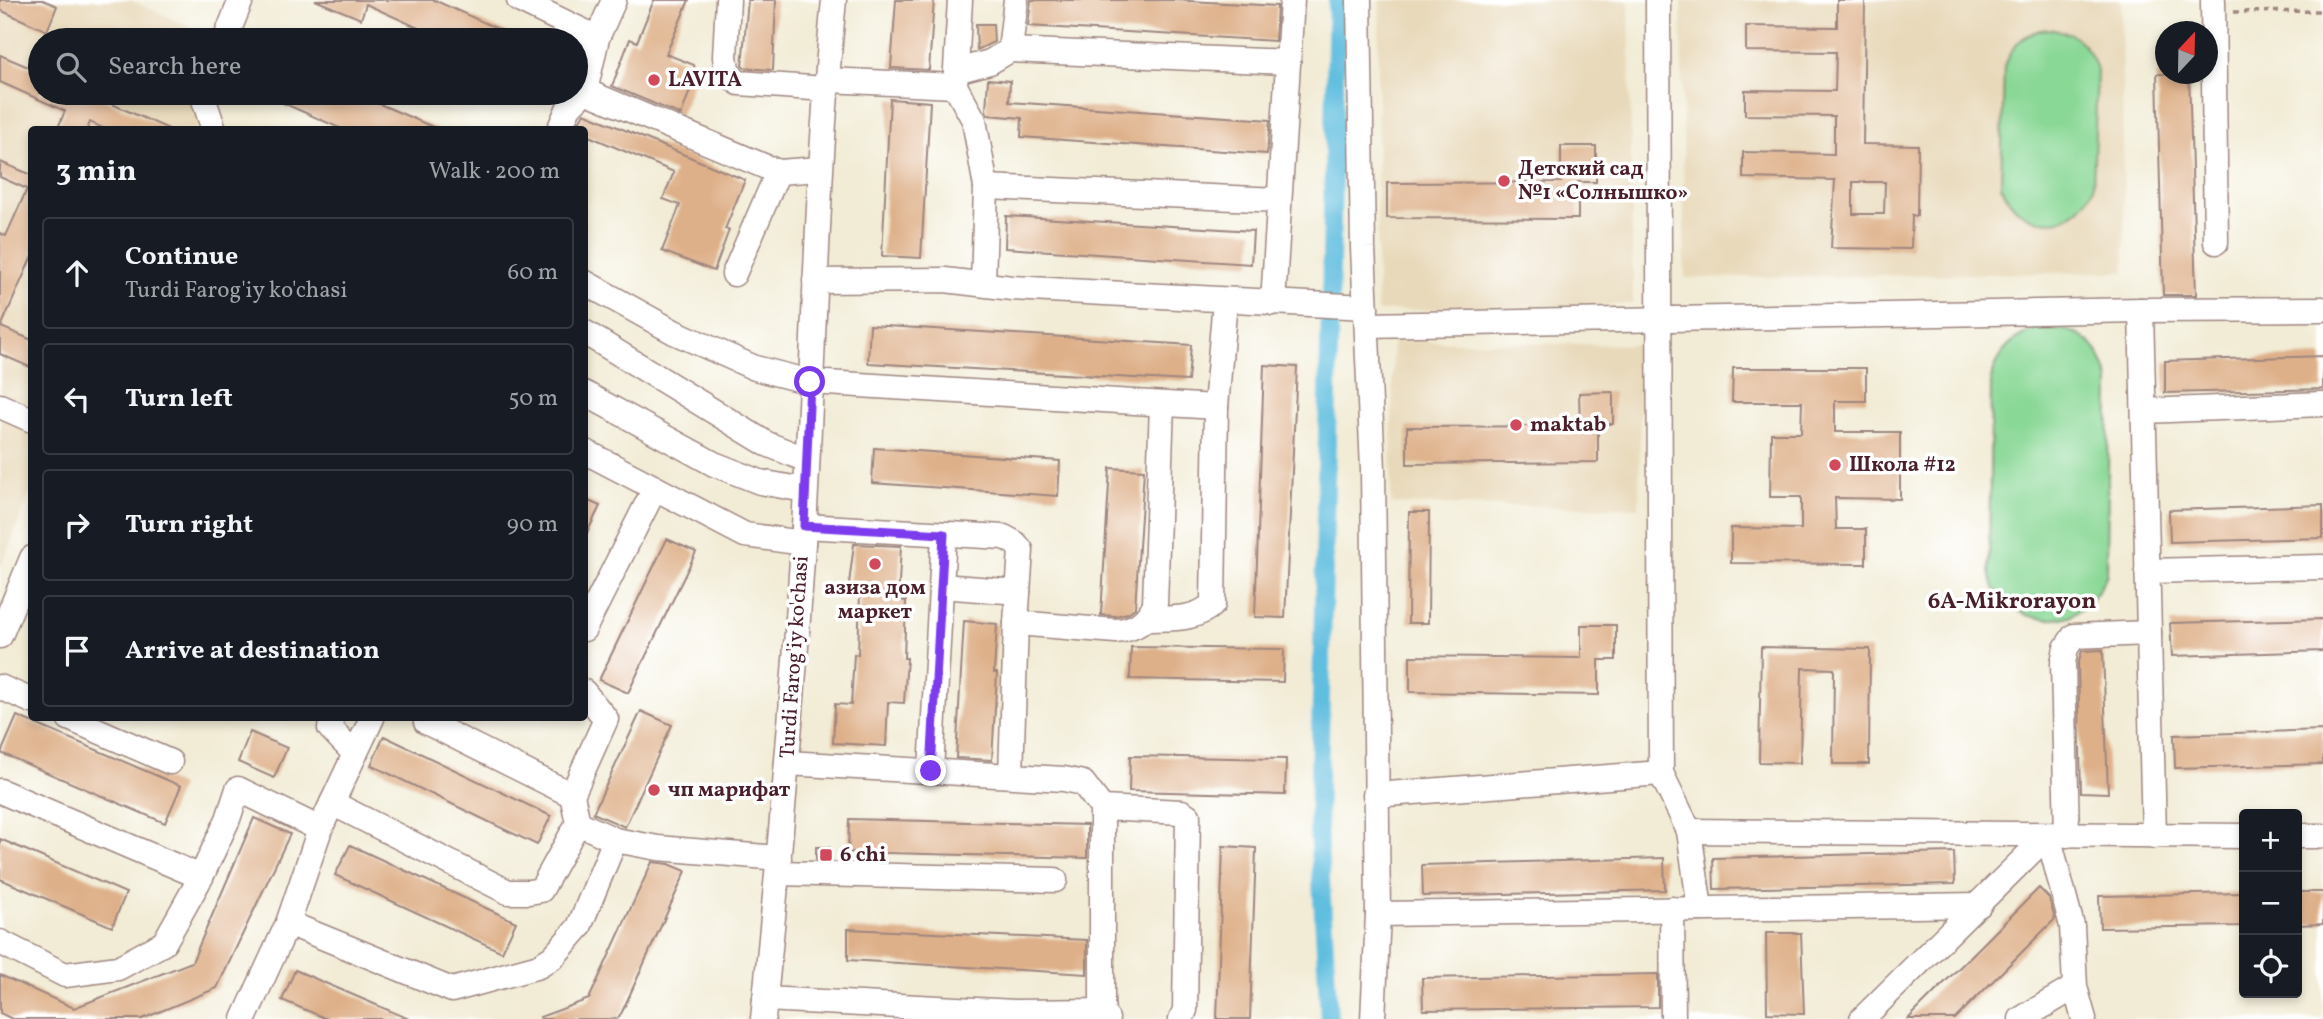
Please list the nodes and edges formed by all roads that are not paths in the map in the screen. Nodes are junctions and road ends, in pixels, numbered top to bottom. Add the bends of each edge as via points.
1 (240, 0) edge
2 (519, 0) edge
3 (614, 0) edge
4 (728, 0) edge
5 (834, 0) edge
6 (960, 0) edge
7 (1016, 0) edge
8 (1292, 0) edge
9 (1359, 0) edge
10 (1658, 0) edge
11 (2213, 6) edge
12 (230, 28) edge
13 (576, 28) edge
14 (588, 34) edge
15 (597, 38) junction
16 (1010, 50) junction
17 (1289, 62) junction
18 (588, 78) edge
19 (956, 79) junction
20 (827, 85) junction
21 (588, 92) edge
22 (206, 105) edge
23 (571, 105) edge
24 (213, 126) edge
25 (561, 126) edge
26 (820, 169) junction
27 (778, 172) junction
28 (986, 187) junction
29 (1279, 200) junction
30 (2216, 242) dead end
31 (734, 275) dead end
32 (815, 281) junction
33 (588, 284) edge
34 (983, 284) junction
35 (1224, 300) junction
36 (1284, 303) junction
37 (2323, 309) edge
38 (2141, 310) junction
39 (1366, 316) junction
40 (1661, 318) junction
41 (588, 334) edge
42 (810, 382) junction
43 (588, 395) edge
44 (1161, 404) junction
45 (2323, 404) edge
46 (0, 406) edge
47 (1216, 407) junction
48 (2144, 411) junction
49 (28, 418) edge
50 (588, 454) edge
51 (807, 460) junction
52 (655, 488) junction
53 (806, 490) junction
54 (804, 534) junction
55 (944, 534) junction
56 (2323, 567) edge
57 (2147, 570) junction
58 (28, 574) edge
59 (941, 586) junction
60 (1018, 592) junction
61 (1147, 619) junction
62 (588, 621) edge
63 (1016, 623) junction
64 (2149, 634) junction
65 (0, 636) edge
66 (0, 687) edge
67 (588, 697) edge
68 (28, 699) edge
69 (76, 721) edge
70 (331, 721) edge
71 (371, 721) edge
72 (428, 721) edge
73 (355, 754) junction
74 (170, 762) dead end
75 (786, 763) junction
76 (931, 771) junction
77 (1661, 773) junction
78 (1011, 775) junction
79 (0, 791) edge
80 (572, 795) junction
81 (1375, 795) junction
82 (332, 803) junction
83 (1102, 808) junction
84 (578, 823) junction
85 (320, 829) junction
86 (1689, 831) junction
87 (2057, 835) junction
88 (2154, 836) junction
89 (2239, 836) edge
90 (2302, 836) edge
91 (2323, 836) edge
92 (615, 840) junction
93 (779, 865) junction
94 (201, 877) junction
95 (1055, 880) dead end
96 (1979, 905) junction
97 (1672, 909) junction
98 (1700, 909) junction
99 (1378, 914) junction
100 (288, 923) junction
101 (0, 942) edge
102 (2075, 987) junction
103 (764, 1009) edge
104 (1104, 1012) edge
105 (244, 1019) edge
106 (1181, 1019) edge
107 (1373, 1019) edge
108 (1673, 1019) edge
109 (1862, 1019) edge
110 (2021, 1019) edge
111 (2084, 1019) edge

1 - 12 street
2 - 13 street
3 - 15 street
4 - 20 street via 728,74 739,83
5 - 20 street, Turdi Farog'iy ko'chasi
6 - 19 street
7 - 16 street
8 - 17 street
9 - 39 street
10 - 40 street
11 - 30 street
14 - 15 street
15 - 18 street
16 - 17 street
16 - 19 street
17 - 29 street
19 - 20 street
19 - 28 street via 974,120
20 - 26 street, Turdi Farog'iy ko'chasi
21 - 27 street
22 - 24 street
23 - 25 street
26 - 27 street
26 - 32 street, Turdi Farog'iy ko'chasi
27 - 31 street
28 - 29 street
28 - 34 street
29 - 36 street
32 - 34 street
32 - 42 street, Turdi Farog'iy ko'chasi
33 - 42 street via 674,332 755,368
34 - 35 street
35 - 36 street
35 - 47 street
36 - 39 street
37 - 38 street
38 - 40 street
38 - 48 street
39 - 40 street
39 - 81 street via 1373,469
40 - 77 street
41 - 51 street via 767,444
42 - 44 street
42 - 51 street, Turdi Farog'iy ko'chasi
43 - 53 street via 714,464 760,482
44 - 47 street
44 - 61 street via 1155,604
45 - 48 street
46 - 49 street
47 - 61 street via 1213,604 1188,618
48 - 57 street
50 - 52 street
51 - 53 street, Turdi Farog'iy ko'chasi
52 - 54 street via 745,535
52 - 62 street
53 - 54 street, Turdi Farog'iy ko'chasi
54 - 55 street
54 - 75 street, Turdi Farog'iy ko'chasi
55 - 59 street
55 - 60 street via 1004,537 1015,543 1021,550
56 - 57 street
57 - 64 street
58 - 65 street
59 - 60 street
59 - 76 street
60 - 63 street
61 - 63 street via 1132,630 1116,631
63 - 78 street
64 - 87 street via 2074,636 2066,648
64 - 88 street
66 - 68 street
67 - 80 street via 606,719
69 - 74 street
70 - 73 street via 330,728
71 - 73 street
72 - 80 street
73 - 82 street
75 - 76 street
75 - 93 street, Turdi Farog'iy ko'chasi
76 - 78 street
77 - 81 street
77 - 86 street
78 - 83 street via 1083,783
79 - 94 street
80 - 84 street
81 - 99 street
82 - 84 street via 508,891 520,892 541,890
82 - 85 street
83 - 104 street
83 - 106 street via 1188,816 1185,1010
84 - 92 street
85 - 94 street via 238,789
85 - 100 street
86 - 87 street
86 - 98 street
87 - 88 street
87 - 96 street
87 - 102 street
88 - 89 street
90 - 91 street
92 - 93 street
92 - 100 street via 579,927 552,957 539,966 452,990
93 - 95 street
93 - 103 street, Turdi Farog'iy ko'chasi
94 - 101 street via 164,943 118,968 65,975
96 - 98 street
96 - 109 street
97 - 98 street
97 - 99 street
97 - 108 street
99 - 107 street
100 - 105 street
102 - 110 street
102 - 111 street
103 - 104 street

